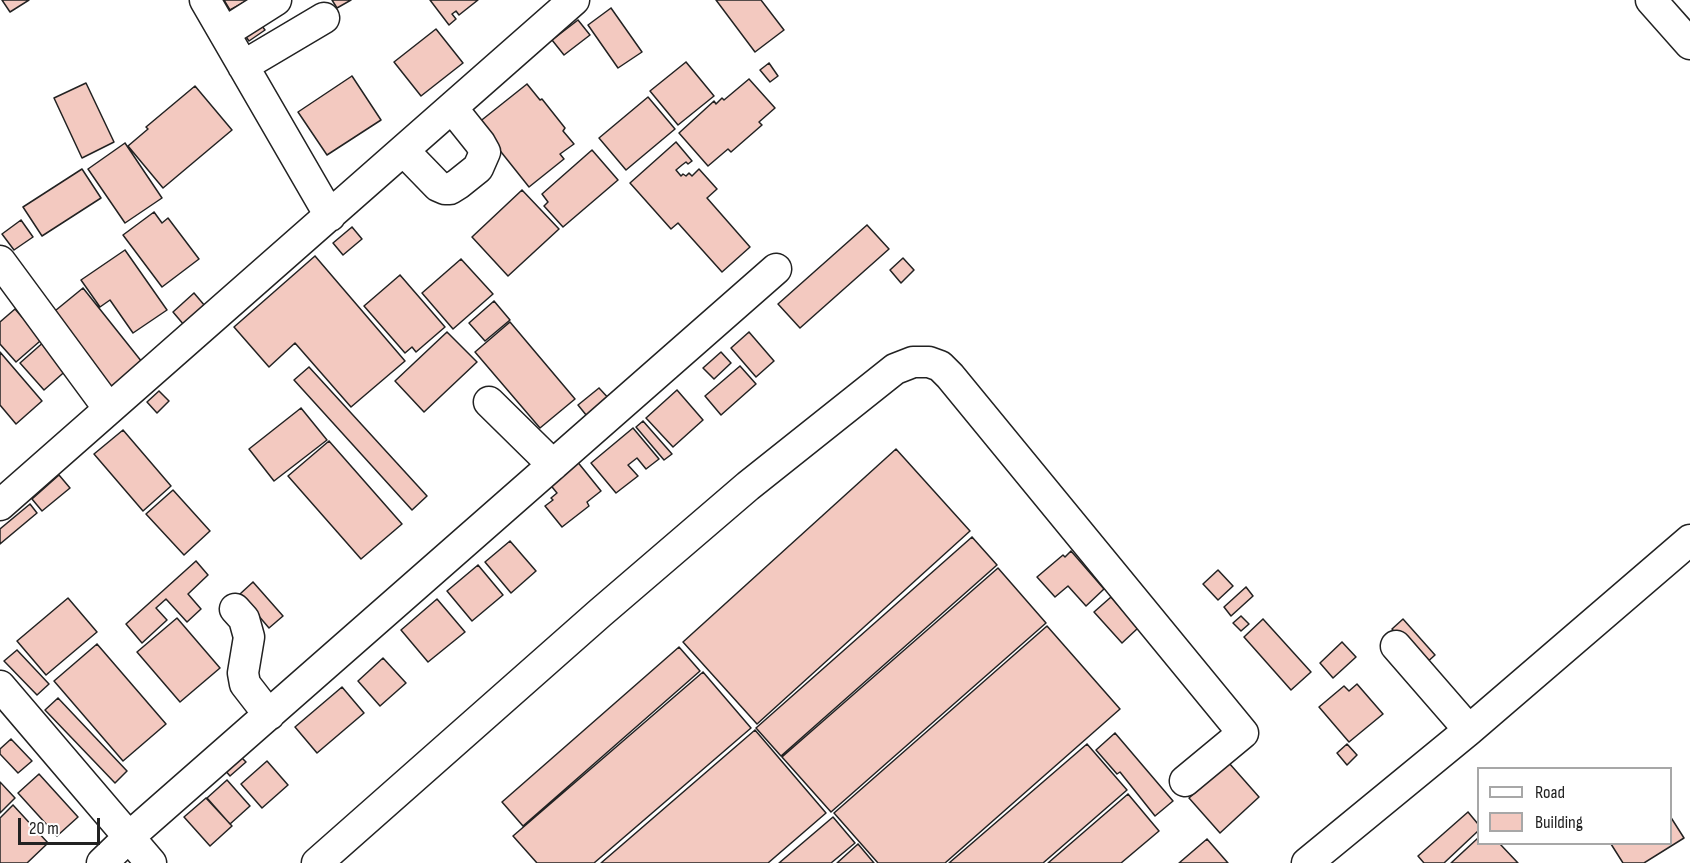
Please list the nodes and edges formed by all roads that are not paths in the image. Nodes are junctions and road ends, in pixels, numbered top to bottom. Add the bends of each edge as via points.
1 (205, 0) edge
2 (276, 0) edge
3 (574, 0) edge
4 (1651, 0) edge
5 (324, 18) dead end
6 (224, 33) junction
7 (1690, 44) edge
8 (243, 66) junction
9 (452, 108) junction
10 (404, 151) junction
11 (330, 216) junction
12 (0, 261) edge
13 (776, 269) dead end
14 (489, 402) dead end
15 (109, 410) junction
16 (553, 465) junction
17 (0, 505) edge
18 (1690, 540) edge
19 (235, 609) dead end
20 (1396, 646) dead end
21 (0, 686) edge
22 (268, 715) junction
23 (1469, 730) junction
24 (1185, 781) dead end
25 (129, 837) junction
26 (102, 863) edge
27 (151, 863) edge
28 (317, 863) edge
29 (1307, 863) edge

1 - 6 street
2 - 6 street
3 - 9 street
4 - 7 street
5 - 8 street
6 - 8 street
8 - 11 street
9 - 10 street
9 - 10 street via 485,152 478,168 445,189
10 - 11 street
11 - 15 street
12 - 15 street
13 - 16 street
14 - 16 street
15 - 17 street
16 - 22 street
18 - 23 street
19 - 22 street via 244,619 249,637 245,684
20 - 23 street
21 - 25 street
22 - 25 street
23 - 29 street
24 - 28 street via 1243,733 950,376 940,366 913,362 895,369 748,486
25 - 26 street
25 - 27 street

